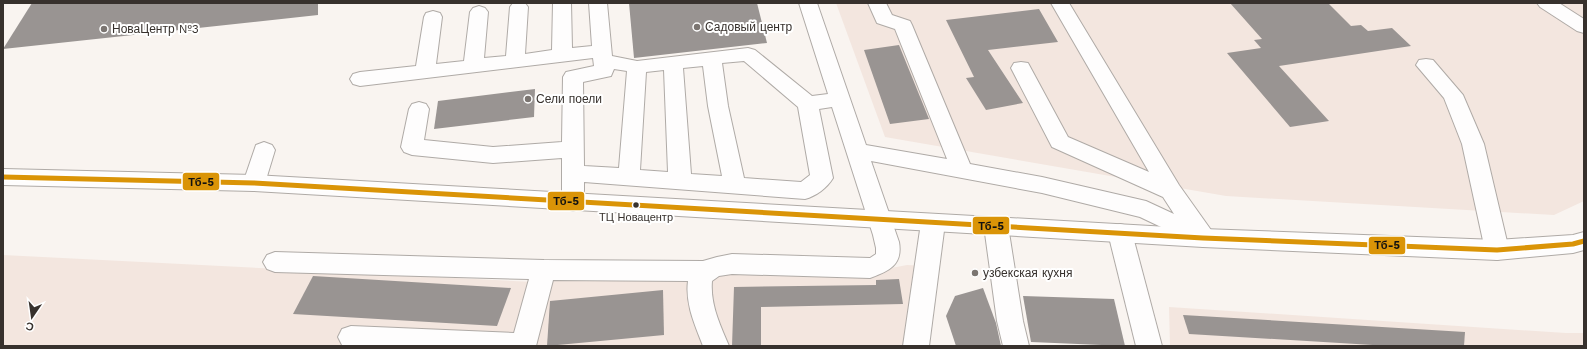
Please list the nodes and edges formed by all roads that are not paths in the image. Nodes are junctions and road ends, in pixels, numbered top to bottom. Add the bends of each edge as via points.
1 (562, 3) edge
2 (598, 3) edge
3 (808, 3) edge
4 (877, 3) edge
5 (1060, 3) edge
6 (1546, 3) edge
7 (519, 7) dead end
8 (479, 12) dead end
9 (433, 17) dead end
10 (1584, 27) edge
11 (603, 55) junction
12 (562, 56) junction
13 (712, 58) junction
14 (515, 61) junction
15 (673, 63) junction
16 (1426, 65) dead end
17 (473, 66) junction
18 (637, 67) junction
19 (1021, 68) dead end
20 (425, 72) junction
21 (360, 79) dead end
22 (841, 99) junction
23 (808, 104) junction
24 (420, 109) dead end
25 (574, 149) junction
26 (264, 150) dead end
27 (858, 151) junction
28 (962, 170) junction
29 (574, 173) junction
30 (3, 177) edge
31 (629, 178) junction
32 (680, 181) junction
33 (254, 184) junction
34 (735, 186) junction
35 (1171, 191) junction
36 (573, 202) junction
37 (880, 220) junction
38 (933, 223) junction
39 (996, 226) junction
40 (1120, 233) junction
41 (1203, 238) junction
42 (1584, 241) edge
43 (1497, 250) junction
44 (275, 262) dead end
45 (544, 270) junction
46 (708, 271) junction
47 (351, 337) dead end
48 (523, 346) edge
49 (716, 346) edge
50 (916, 346) edge
51 (1016, 346) edge
52 (1149, 346) edge

1 - 12 main road
2 - 11 main road
3 - 22 main road
4 - 28 main road via 884,19 903,26
5 - 35 main road
6 - 10 main road
7 - 14 main road
8 - 17 main road
9 - 20 main road
11 - 12 main road
11 - 18 main road
11 - 25 main road via 604,72 573,77
12 - 14 main road
13 - 15 main road
13 - 23 main road via 748,54
13 - 34 main road via 718,106
14 - 17 main road
15 - 18 main road
15 - 32 main road
16 - 43 main road via 1453,95 1473,144
17 - 20 main road
18 - 31 main road
19 - 35 main road via 1060,142
20 - 21 main road
22 - 23 main road
22 - 27 main road
23 - 34 main road via 822,178 805,191
24 - 25 main road via 412,147 493,155
25 - 29 main road
26 - 33 main road
27 - 28 main road
27 - 37 main road
28 - 41 main road via 1042,185 1146,210
29 - 31 main road
29 - 36 main road
30 - 33 main road
31 - 32 main road
32 - 34 main road
33 - 36 main road
35 - 41 main road
36 - 37 main road
37 - 38 main road
37 - 46 main road via 889,248 882,263 877,266 863,268 732,264 714,267
38 - 39 main road
38 - 50 main road
39 - 40 main road
39 - 51 main road
40 - 41 main road
40 - 52 main road
41 - 43 main road
42 - 43 main road
44 - 45 main road
45 - 46 main road
45 - 48 main road
46 - 49 main road via 703,274 699,283 701,306
47 - 48 main road

